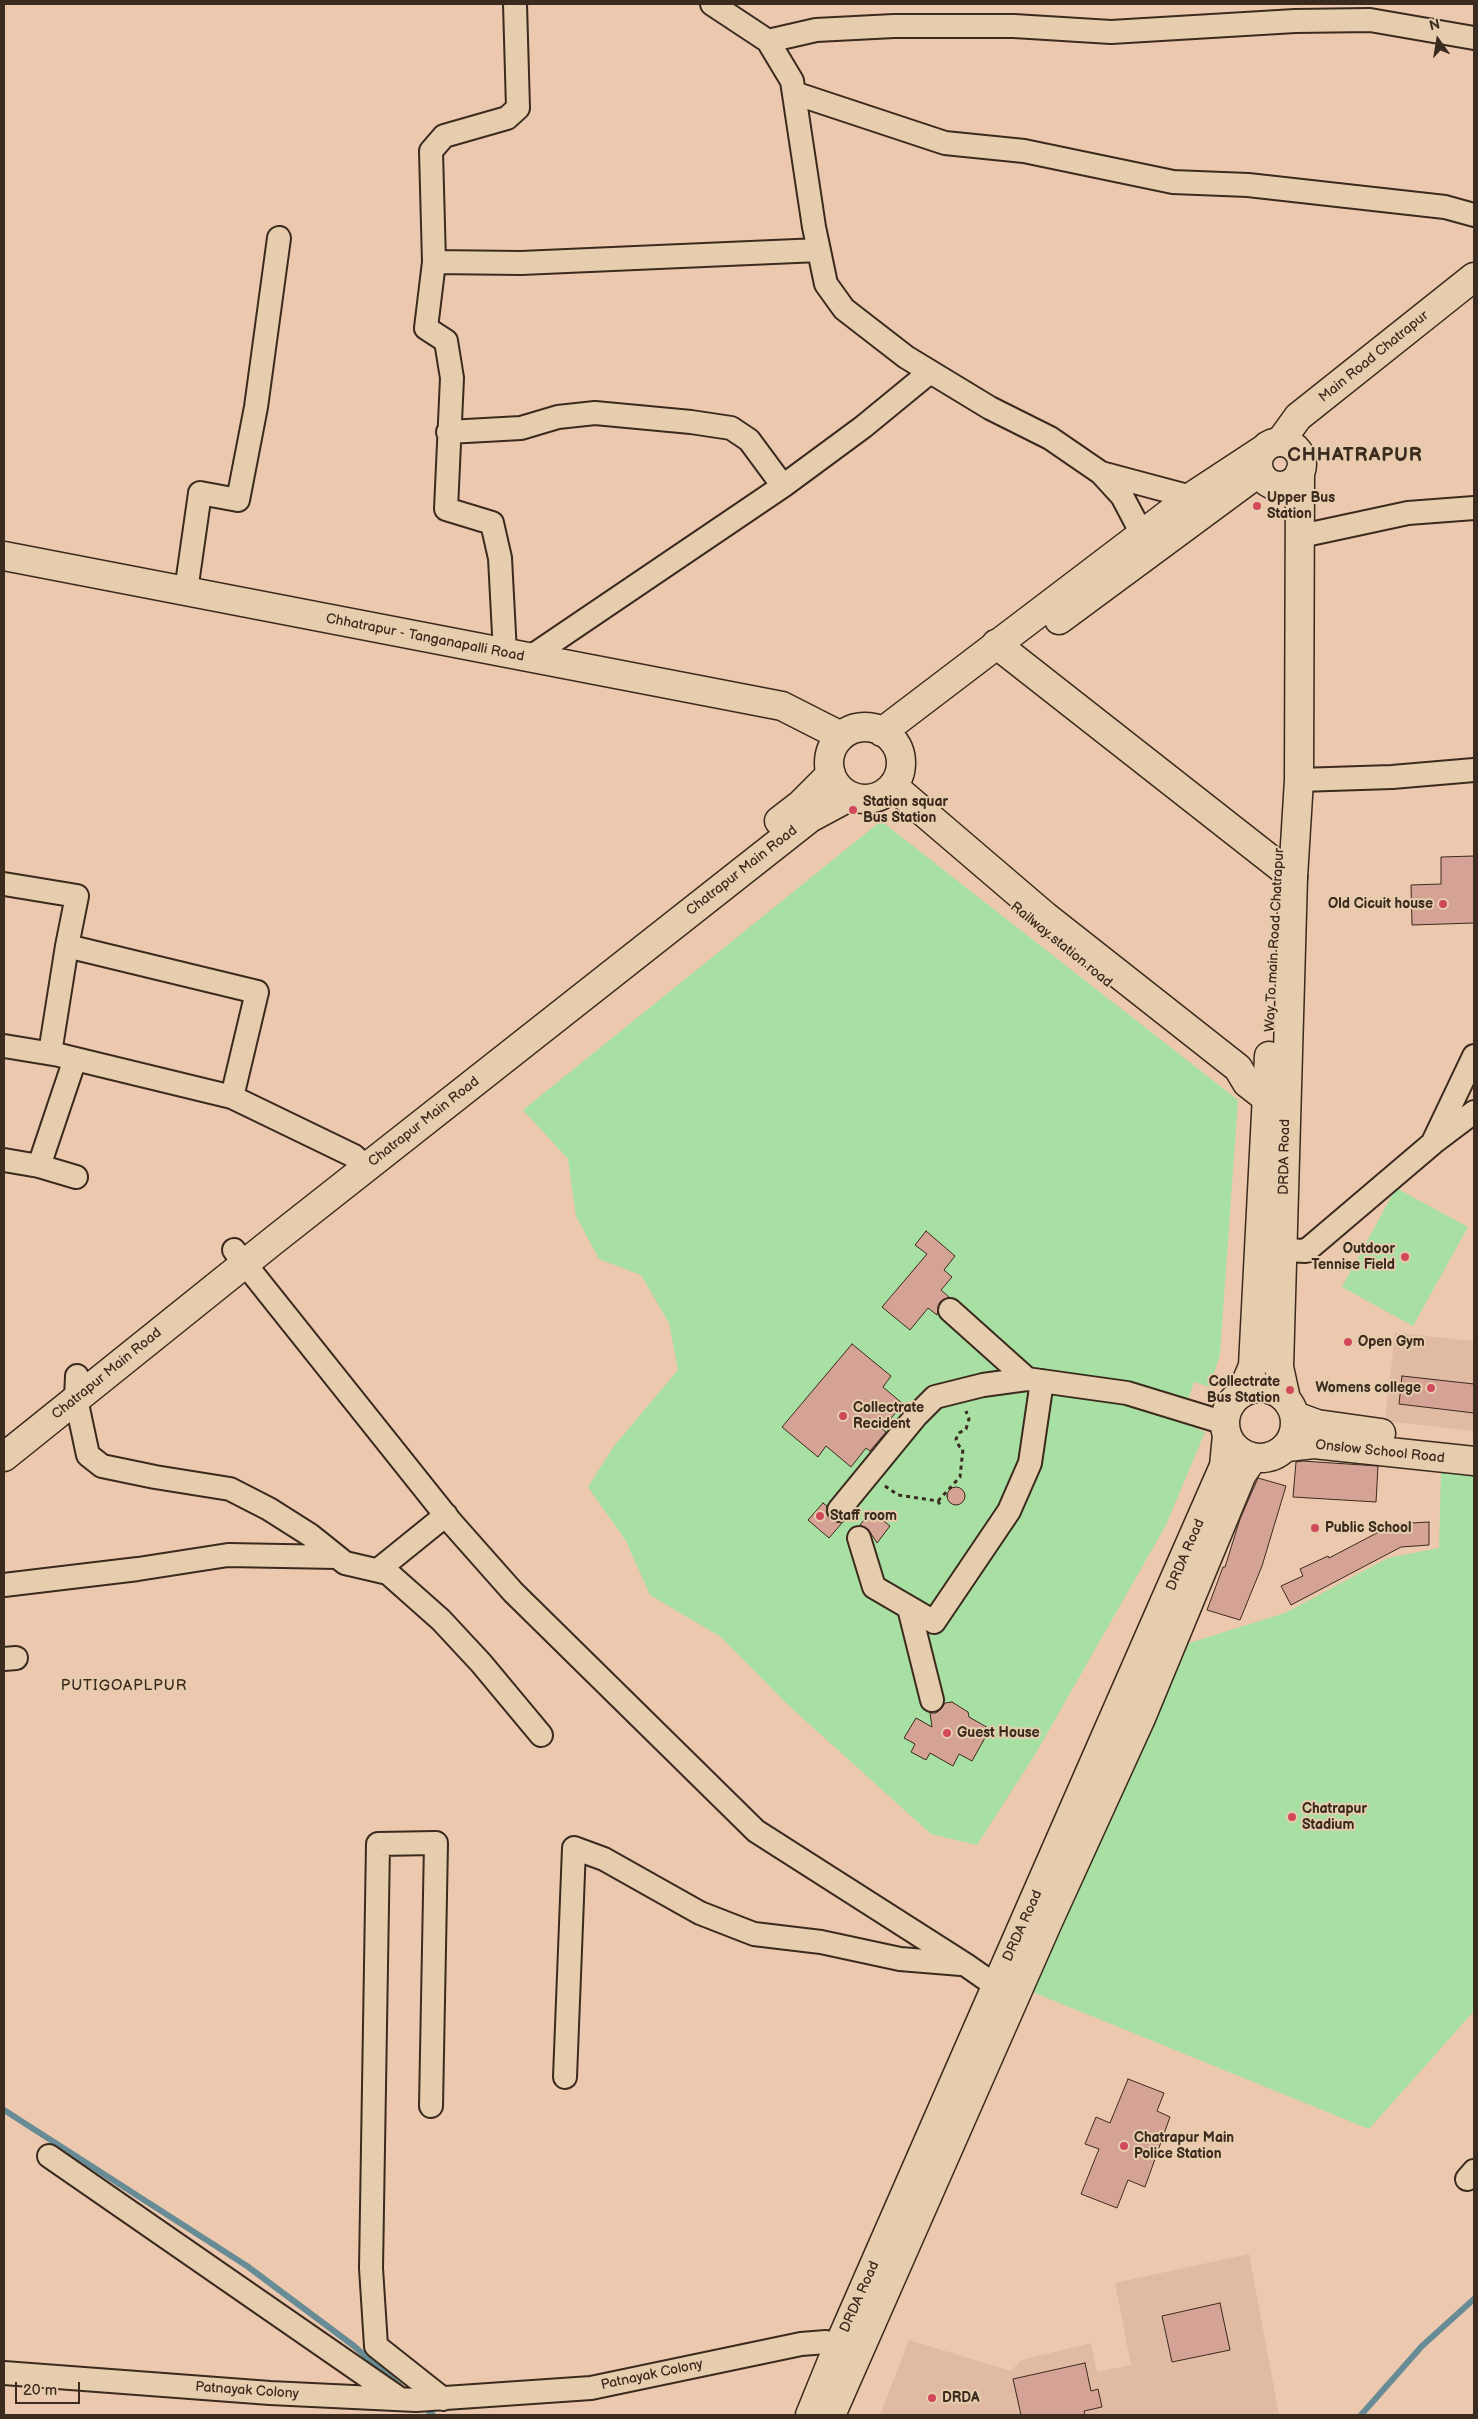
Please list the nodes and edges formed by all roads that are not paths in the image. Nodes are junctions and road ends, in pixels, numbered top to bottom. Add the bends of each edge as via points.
1 (515, 4) edge
2 (712, 4) edge
3 (1474, 38) edge
4 (768, 41) junction
5 (794, 92) junction
6 (1474, 215) edge
7 (279, 238) dead end
8 (819, 250) junction
9 (434, 262) junction
10 (1474, 277) edge
11 (930, 372) junction
12 (448, 432) junction
13 (1267, 455) junction
14 (1101, 473) junction
15 (1293, 478) junction
16 (783, 486) junction
17 (1191, 497) junction
18 (1474, 508) edge
19 (1142, 534) junction
20 (1301, 536) junction
21 (4, 556) edge
22 (186, 591) junction
23 (1004, 649) junction
24 (517, 655) junction
25 (841, 736) junction
26 (889, 738) junction
27 (1474, 770) edge
28 (832, 774) junction
29 (1299, 780) junction
30 (886, 791) junction
31 (850, 796) junction
32 (1285, 872) junction
33 (4, 884) edge
34 (67, 946) junction
35 (4, 1046) edge
36 (50, 1054) junction
37 (1474, 1056) edge
38 (75, 1059) junction
39 (1287, 1064) joint
40 (232, 1097) junction
41 (1266, 1098) junction
42 (1474, 1112) edge
43 (1433, 1143) junction
44 (4, 1160) edge
45 (360, 1161) junction
46 (39, 1166) junction
47 (76, 1177) dead end
48 (1283, 1250) junction
49 (239, 1257) junction
50 (950, 1310) dead end
51 (1034, 1380) junction
52 (77, 1387) junction
53 (1242, 1394) junction
54 (1290, 1407) junction
55 (1226, 1429) junction
56 (4, 1436) edge
57 (1474, 1445) edge
58 (1287, 1447) junction
59 (4, 1457) edge
60 (1253, 1458) junction
61 (1474, 1461) edge
62 (839, 1510) dead end
63 (446, 1515) junction
64 (859, 1538) dead end
65 (337, 1557) junction
66 (378, 1570) junction
67 (4, 1585) edge
68 (909, 1608) junction
69 (932, 1700) dead end
70 (541, 1735) dead end
71 (966, 1965) junction
72 (1006, 1993) junction
73 (566, 2077) dead end
74 (432, 2106) dead end
75 (49, 2156) dead end
76 (848, 2351) junction
77 (4, 2374) edge
78 (443, 2398) junction
79 (400, 2399) junction
80 (810, 2415) edge
81 (831, 2415) edge

1 - 9 street via 518,108 507,118 444,136 431,151
2 - 4 street
3 - 4 street via 1370,20 1111,32 1014,26 894,26 816,30
4 - 5 street via 792,81
5 - 6 street via 945,143 1024,151 1173,182 1248,185 1445,207
5 - 8 street
7 - 22 street via 256,407 238,500 200,493
8 - 9 street via 531,263
8 - 11 street via 826,284 844,309
9 - 12 street via 426,328 446,342 452,378
10 - 13 main road, Main Road Chatrapur via 1298,418
11 - 14 street via 990,408 1050,438
11 - 16 street
12 - 16 street via 521,428 558,417 595,413 707,424 731,428 749,440
12 - 24 street via 446,509 492,523
13 - 15 main road via 1269,483 1276,486
13 - 15 main road via 1287,443 1298,452 1302,466
13 - 17 main road
13 - 23 main road
14 - 17 street
14 - 19 street via 1122,496
15 - 20 main road, Way To main Road Chatrapur
15 - 32 main road, Way To main Road Chatrapur via 1283,814
16 - 24 street
17 - 19 main road
18 - 20 street via 1408,513
19 - 23 main road
20 - 29 main road, Way To main Road Chatrapur
21 - 22 main road, Chhatrapur - Tanganapalli Road
22 - 24 main road, Chhatrapur - Tanganapalli Road
23 - 26 main road
23 - 32 main road
24 - 25 main road, Chhatrapur - Tanganapalli Road via 782,706
25 - 26 main road via 864,727
25 - 28 main road via 830,758
26 - 30 main road via 900,754 901,766
27 - 29 street
28 - 31 main road via 841,790
28 - 45 main road, Chatrapur Main Road via 793,810
29 - 32 main road, Way To main Road Chatrapur
30 - 31 main road via 862,799
30 - 41 main road, Railway station road via 1238,1068
31 - 45 main road, Chatrapur Main Road via 810,818
32 - 39 main road, Way To main Road Chatrapur
32 - 41 main road, Way To main Road Chatrapur
33 - 34 street via 77,896
34 - 36 street
34 - 40 street via 256,992
35 - 36 street
36 - 38 street
37 - 43 street
38 - 40 street
38 - 46 street
39 - 41 main road, DRDA Road
40 - 45 street
41 - 48 main road, DRDA Road
41 - 53 main road, Way To main Road Chatrapur via 1253,1366
42 - 43 street
43 - 48 street via 1306,1251
44 - 46 street
45 - 49 main road, Chatrapur Main Road
46 - 47 street
48 - 54 main road, DRDA Road via 1279,1367
49 - 52 main road, Chatrapur Main Road
49 - 63 street
50 - 51 street
51 - 55 street via 1127,1393
51 - 62 street via 983,1385 935,1397
51 - 68 street via 1030,1463 1009,1511 934,1622
52 - 56 main road, Chatrapur Main Road
52 - 59 main road, Chatrapur Main Road
52 - 65 street via 88,1455 102,1466 230,1488 310,1535
53 - 54 main road via 1252,1389 1270,1389
53 - 55 main road via 1233,1402
54 - 57 main road, Onslow School Road via 1317,1424
54 - 58 main road via 1293,1437
55 - 60 main road via 1238,1451
55 - 72 main road, DRDA Road via 1224,1466
58 - 60 main road via 1277,1455
58 - 61 main road, Onslow School Road via 1314,1444
60 - 72 main road, DRDA Road via 1242,1474 1141,1718
63 - 66 street
63 - 71 street via 512,1592 756,1831
64 - 68 street via 874,1587
65 - 66 street via 345,1563
65 - 67 street via 228,1555
66 - 70 street via 388,1573 441,1620
68 - 69 street
71 - 72 street
71 - 73 street via 900,1959 821,1942 754,1934 700,1913 604,1859 574,1848
72 - 76 main road, DRDA Road
74 - 78 street via 436,1843 378,1844 371,2268 376,2346
75 - 79 street
76 - 78 street, Patnayak Colony via 826,2342 801,2344 591,2388
76 - 80 main road, DRDA Road
76 - 81 main road, DRDA Road
77 - 79 street, Patnayak Colony
78 - 79 street, Patnayak Colony

